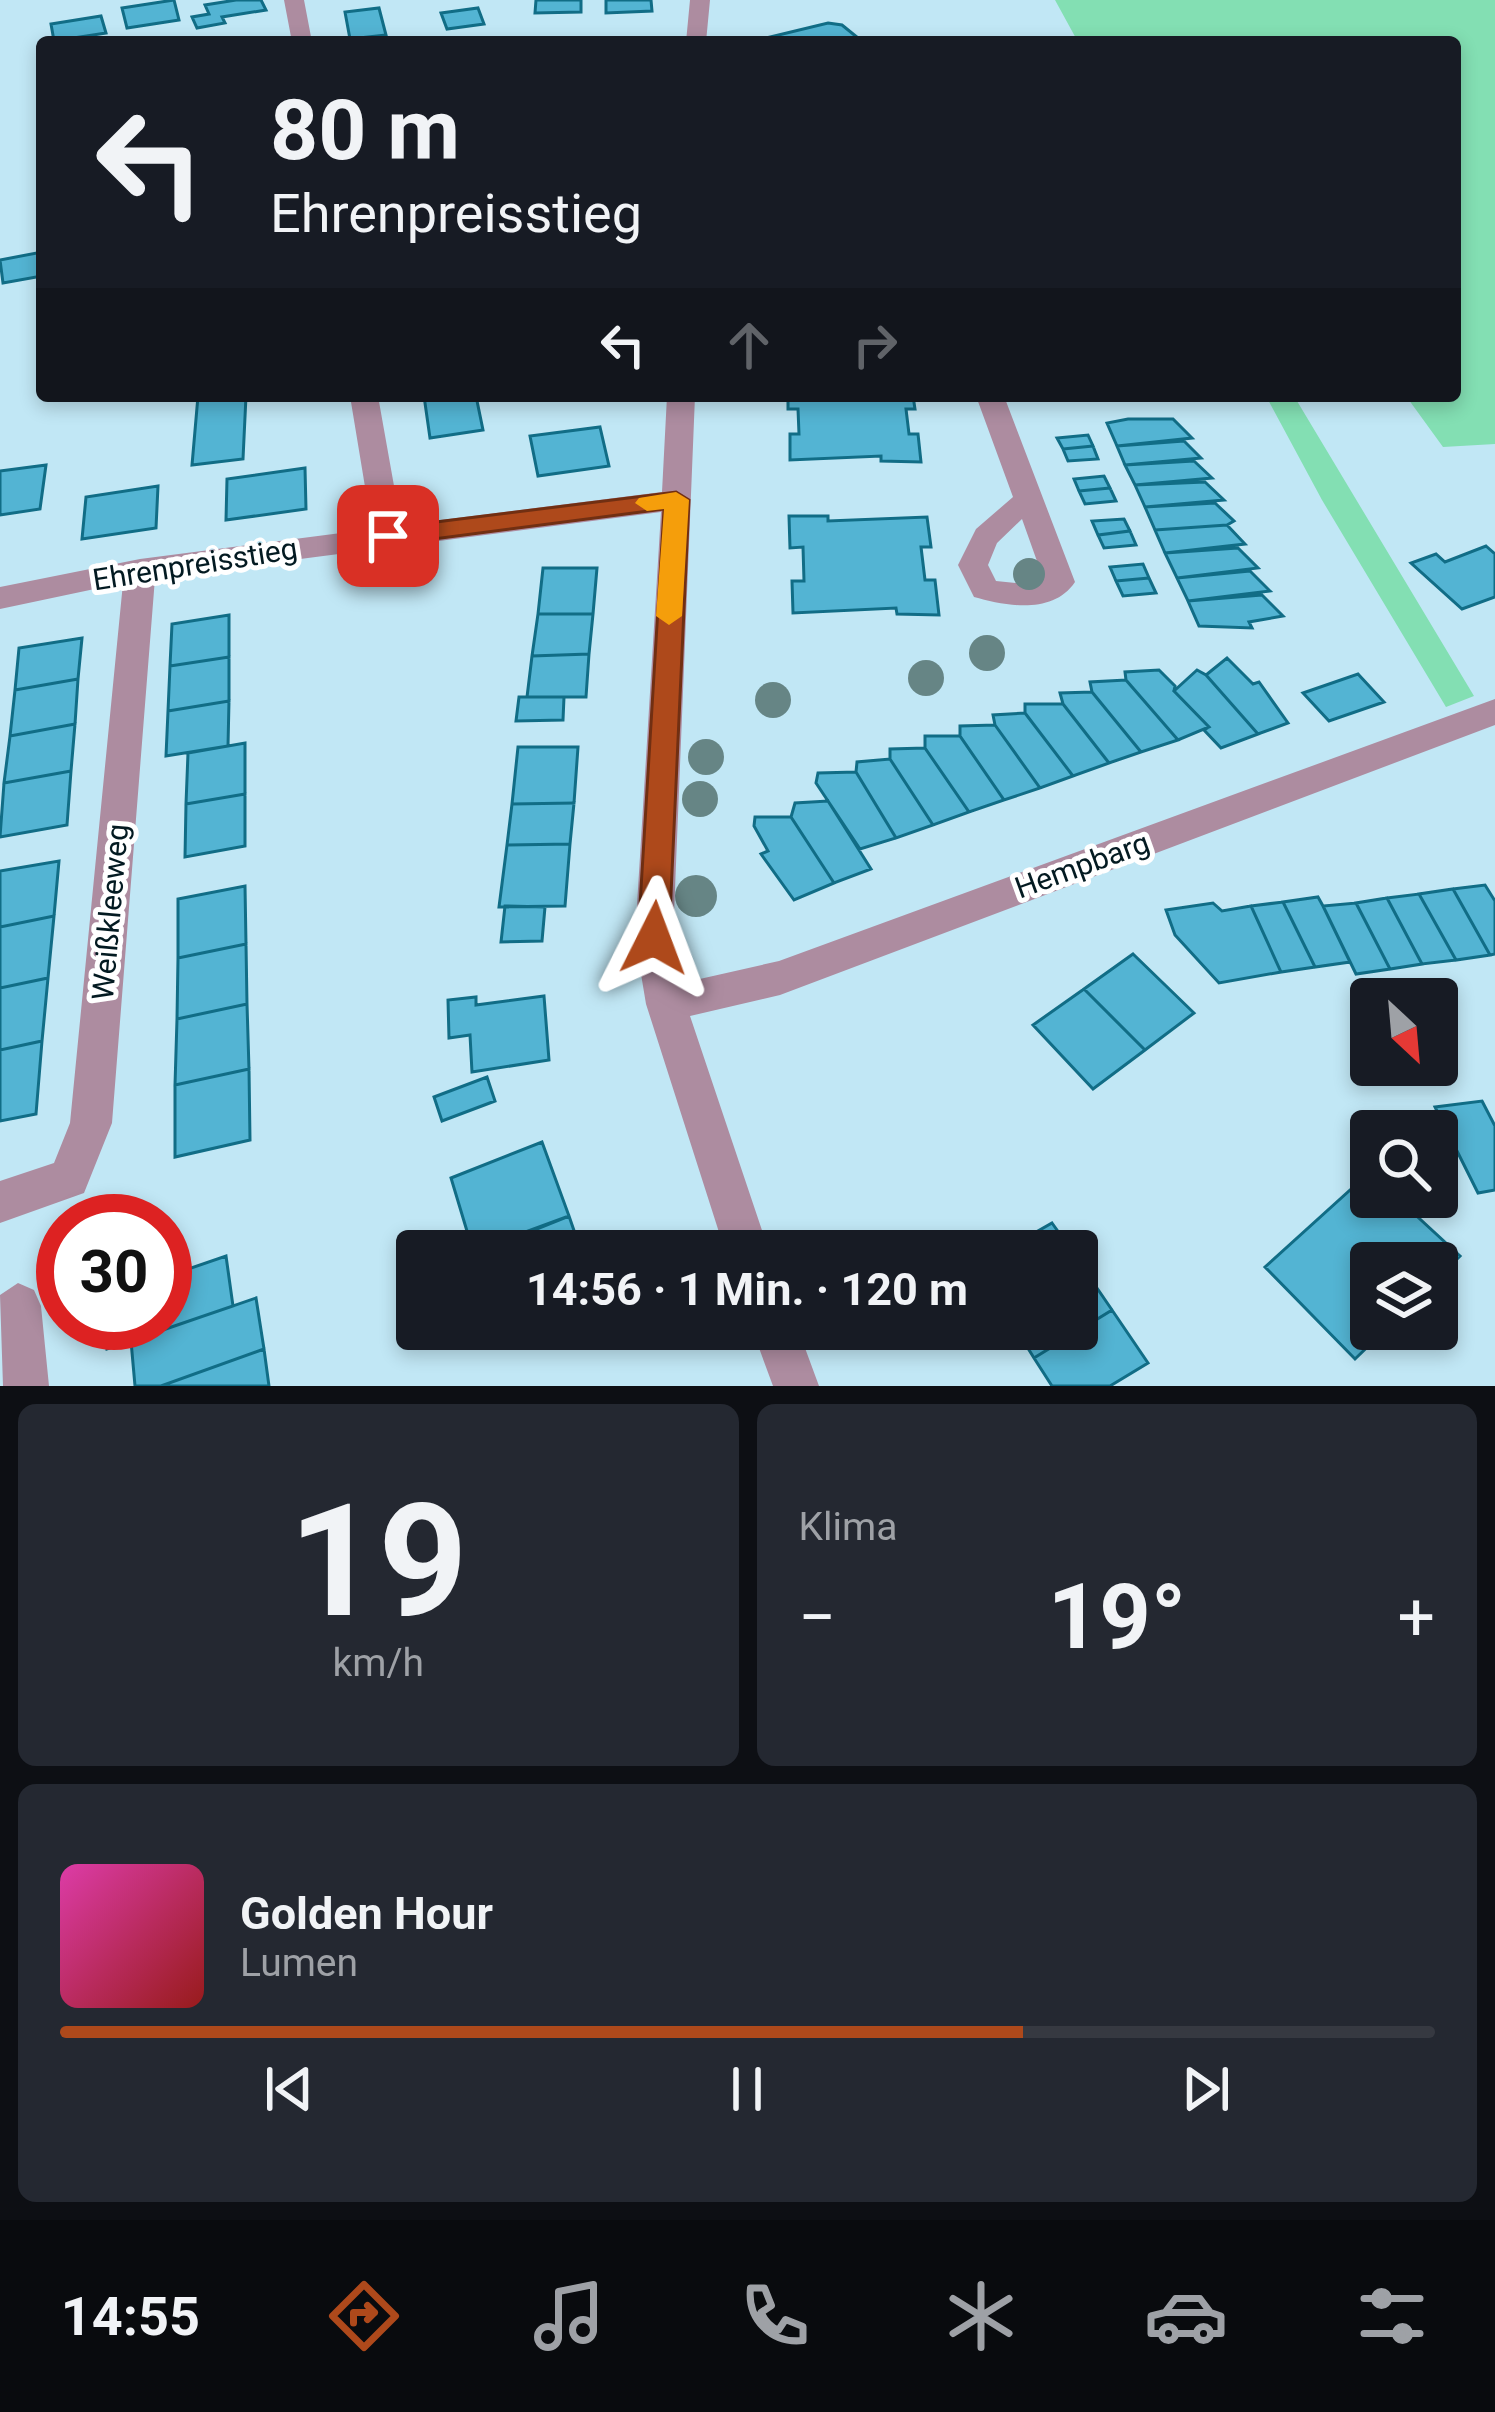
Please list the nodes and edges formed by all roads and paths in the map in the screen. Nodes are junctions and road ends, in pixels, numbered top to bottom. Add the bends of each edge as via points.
1 (295, 0) edge
2 (700, 0) edge
3 (301, 36) edge
4 (697, 36) edge
5 (365, 402) edge
6 (680, 402) edge
7 (992, 402) edge
8 (676, 500) junction
9 (1026, 502) dead end
10 (388, 536) junction
11 (140, 569) junction
12 (0, 598) edge
13 (1495, 712) edge
14 (666, 1004) junction
15 (0, 1202) edge
16 (740, 1230) edge
17 (18, 1306) dead end
18 (783, 1350) edge
19 (26, 1386) edge
20 (796, 1386) edge

1 - 3 street
2 - 4 street
5 - 10 street
6 - 8 street
7 - 9 street
8 - 10 street, Ehrenpreisstieg
8 - 14 street via 654,938
10 - 11 street, Ehrenpreisstieg
11 - 12 street, Ehrenpreisstieg
11 - 15 street, Weißkleeweg via 91,1123 69,1178
13 - 14 street, Hempbarg via 779,978
14 - 16 street
17 - 19 street
18 - 20 street

